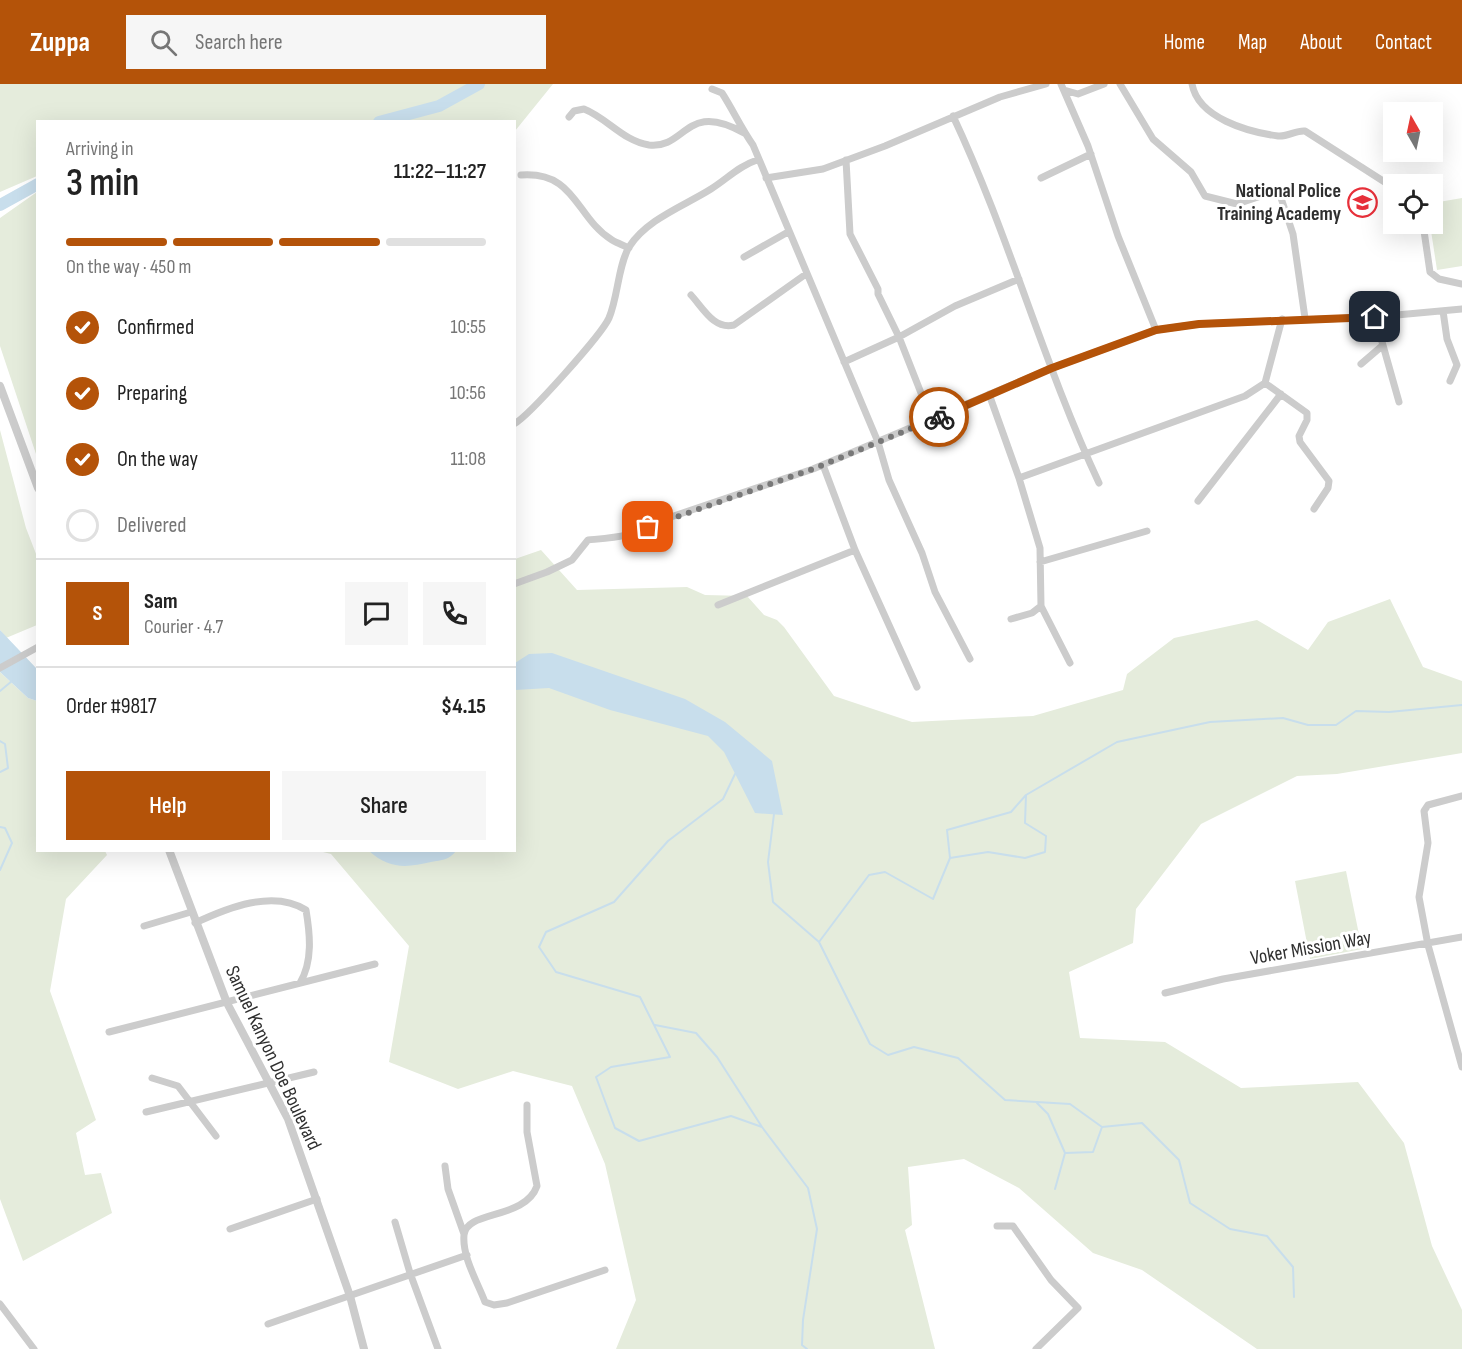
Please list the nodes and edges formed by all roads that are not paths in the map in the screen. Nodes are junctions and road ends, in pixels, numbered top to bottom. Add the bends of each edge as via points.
1 (1046, 84) edge
2 (1104, 84) edge
3 (1120, 84) edge
4 (1192, 84) edge
5 (1063, 87) edge
6 (712, 89) dead end
7 (953, 116) junction
8 (569, 117) dead end
9 (744, 133) junction
10 (1091, 154) junction
11 (757, 160) junction
12 (846, 160) junction
13 (521, 175) dead end
14 (766, 178) junction
15 (1041, 178) dead end
16 (1383, 181) edge
17 (788, 232) junction
18 (1424, 234) edge
19 (629, 248) junction
20 (744, 257) dead end
21 (806, 274) junction
22 (1019, 279) junction
23 (1462, 284) edge
24 (691, 295) dead end
25 (1462, 309) edge
26 (1443, 310) junction
27 (1375, 317) junction
28 (1305, 318) junction
29 (1282, 319) junction
30 (1156, 330) junction
31 (899, 337) junction
32 (1382, 346) junction
33 (844, 362) junction
34 (1361, 364) dead end
35 (1052, 368) junction
36 (1450, 381) dead end
37 (1265, 383) junction
38 (0, 386) edge
39 (989, 394) junction
40 (1281, 394) junction
41 (1399, 402) dead end
42 (932, 420) junction
43 (516, 422) edge
44 (878, 442) junction
45 (1086, 454) junction
46 (823, 465) junction
47 (1019, 477) junction
48 (36, 483) edge
49 (1099, 483) dead end
50 (1198, 501) dead end
51 (1314, 509) dead end
52 (1147, 531) dead end
53 (855, 550) junction
54 (1040, 561) junction
55 (516, 583) edge
56 (718, 605) dead end
57 (1041, 606) junction
58 (1011, 619) dead end
59 (36, 648) edge
60 (970, 659) dead end
61 (1070, 663) dead end
62 (0, 668) edge
63 (917, 687) dead end
64 (1462, 796) edge
65 (170, 852) edge
66 (191, 912) junction
67 (195, 923) junction
68 (144, 926) dead end
69 (1462, 937) edge
70 (1428, 945) junction
71 (375, 964) dead end
72 (300, 983) junction
73 (1165, 993) dead end
74 (227, 1003) junction
75 (108, 1032) dead end
76 (1462, 1066) edge
77 (314, 1072) dead end
78 (152, 1078) dead end
79 (271, 1083) junction
80 (188, 1101) junction
81 (527, 1105) dead end
82 (146, 1112) dead end
83 (216, 1136) dead end
84 (445, 1166) dead end
85 (317, 1199) junction
86 (395, 1222) dead end
87 (997, 1226) dead end
88 (230, 1229) dead end
89 (464, 1234) junction
90 (467, 1255) junction
91 (605, 1270) dead end
92 (410, 1273) junction
93 (350, 1296) junction
94 (0, 1304) edge
95 (268, 1324) dead end
96 (34, 1349) edge
97 (364, 1349) edge
98 (438, 1349) edge
99 (1035, 1349) edge

1 - 7 street
2 - 5 street via 1078,94
3 - 28 street via 1141,124 1191,172 1205,196 1237,204 1274,192 1280,195 1293,234
4 - 16 street via 1200,104 1214,117 1281,136 1305,131
5 - 10 street
6 - 9 street via 722,93
7 - 12 street
7 - 22 street via 975,162
8 - 9 street via 584,109 647,144 665,144 694,123 705,121 726,124
9 - 11 street
10 - 15 street
10 - 30 street via 1118,236
11 - 14 street
11 - 19 street via 668,213
12 - 14 street via 823,169
12 - 31 street via 850,234
13 - 19 street via 557,182 605,234
14 - 17 street
17 - 20 street
17 - 21 street
18 - 23 street via 1430,272 1439,279
19 - 43 street via 601,333
21 - 24 street via 726,327 713,321
21 - 33 street
22 - 31 street via 955,306
22 - 35 street
25 - 26 street
26 - 27 street
26 - 36 street via 1447,339 1457,365
27 - 28 street
27 - 32 street
28 - 29 street
29 - 30 street
29 - 37 street
30 - 35 street
31 - 33 street
31 - 42 street
32 - 34 street
32 - 41 street
33 - 44 street
35 - 39 street
35 - 45 street
37 - 40 street
37 - 45 street via 1245,396
38 - 48 street
39 - 42 street
39 - 47 street
40 - 50 street
40 - 51 street via 1306,413 1300,442 1329,481
42 - 44 street
44 - 46 street
44 - 60 street via 889,480 935,592
45 - 47 street
45 - 49 street
46 - 53 street
46 - 55 street via 637,533 611,540 588,540 572,560
47 - 54 street via 1040,548
52 - 54 street
53 - 56 street
53 - 63 street
54 - 57 street
57 - 58 street
57 - 61 street
59 - 62 street
64 - 70 street via 1428,805 1424,811 1428,843 1419,897
65 - 66 street, Samuel Kanyon Doe Boulevard
66 - 67 street, Samuel Kanyon Doe Boulevard
66 - 68 street
67 - 72 street via 231,906 270,901 297,904 306,910 309,931 307,970
67 - 74 street, Samuel Kanyon Doe Boulevard
69 - 70 street, Voker Mission Way
70 - 73 street, Voker Mission Way via 1223,979
70 - 76 street
71 - 72 street
72 - 74 street
74 - 75 street
74 - 79 street, Samuel Kanyon Doe Boulevard
77 - 79 street
78 - 80 street via 178,1086
79 - 80 street
79 - 85 street, Samuel Kanyon Doe Boulevard
80 - 82 street
80 - 83 street
81 - 89 street via 527,1132 537,1186 534,1195 507,1212 470,1223
84 - 89 street via 448,1189
85 - 88 street
85 - 93 street, Samuel Kanyon Doe Boulevard
86 - 92 street
87 - 99 street via 1012,1227 1051,1280 1078,1308
89 - 90 street
90 - 91 street via 485,1302 494,1305
90 - 92 street
92 - 93 street
92 - 98 street
93 - 95 street
93 - 97 street, Samuel Kanyon Doe Boulevard
94 - 96 street

